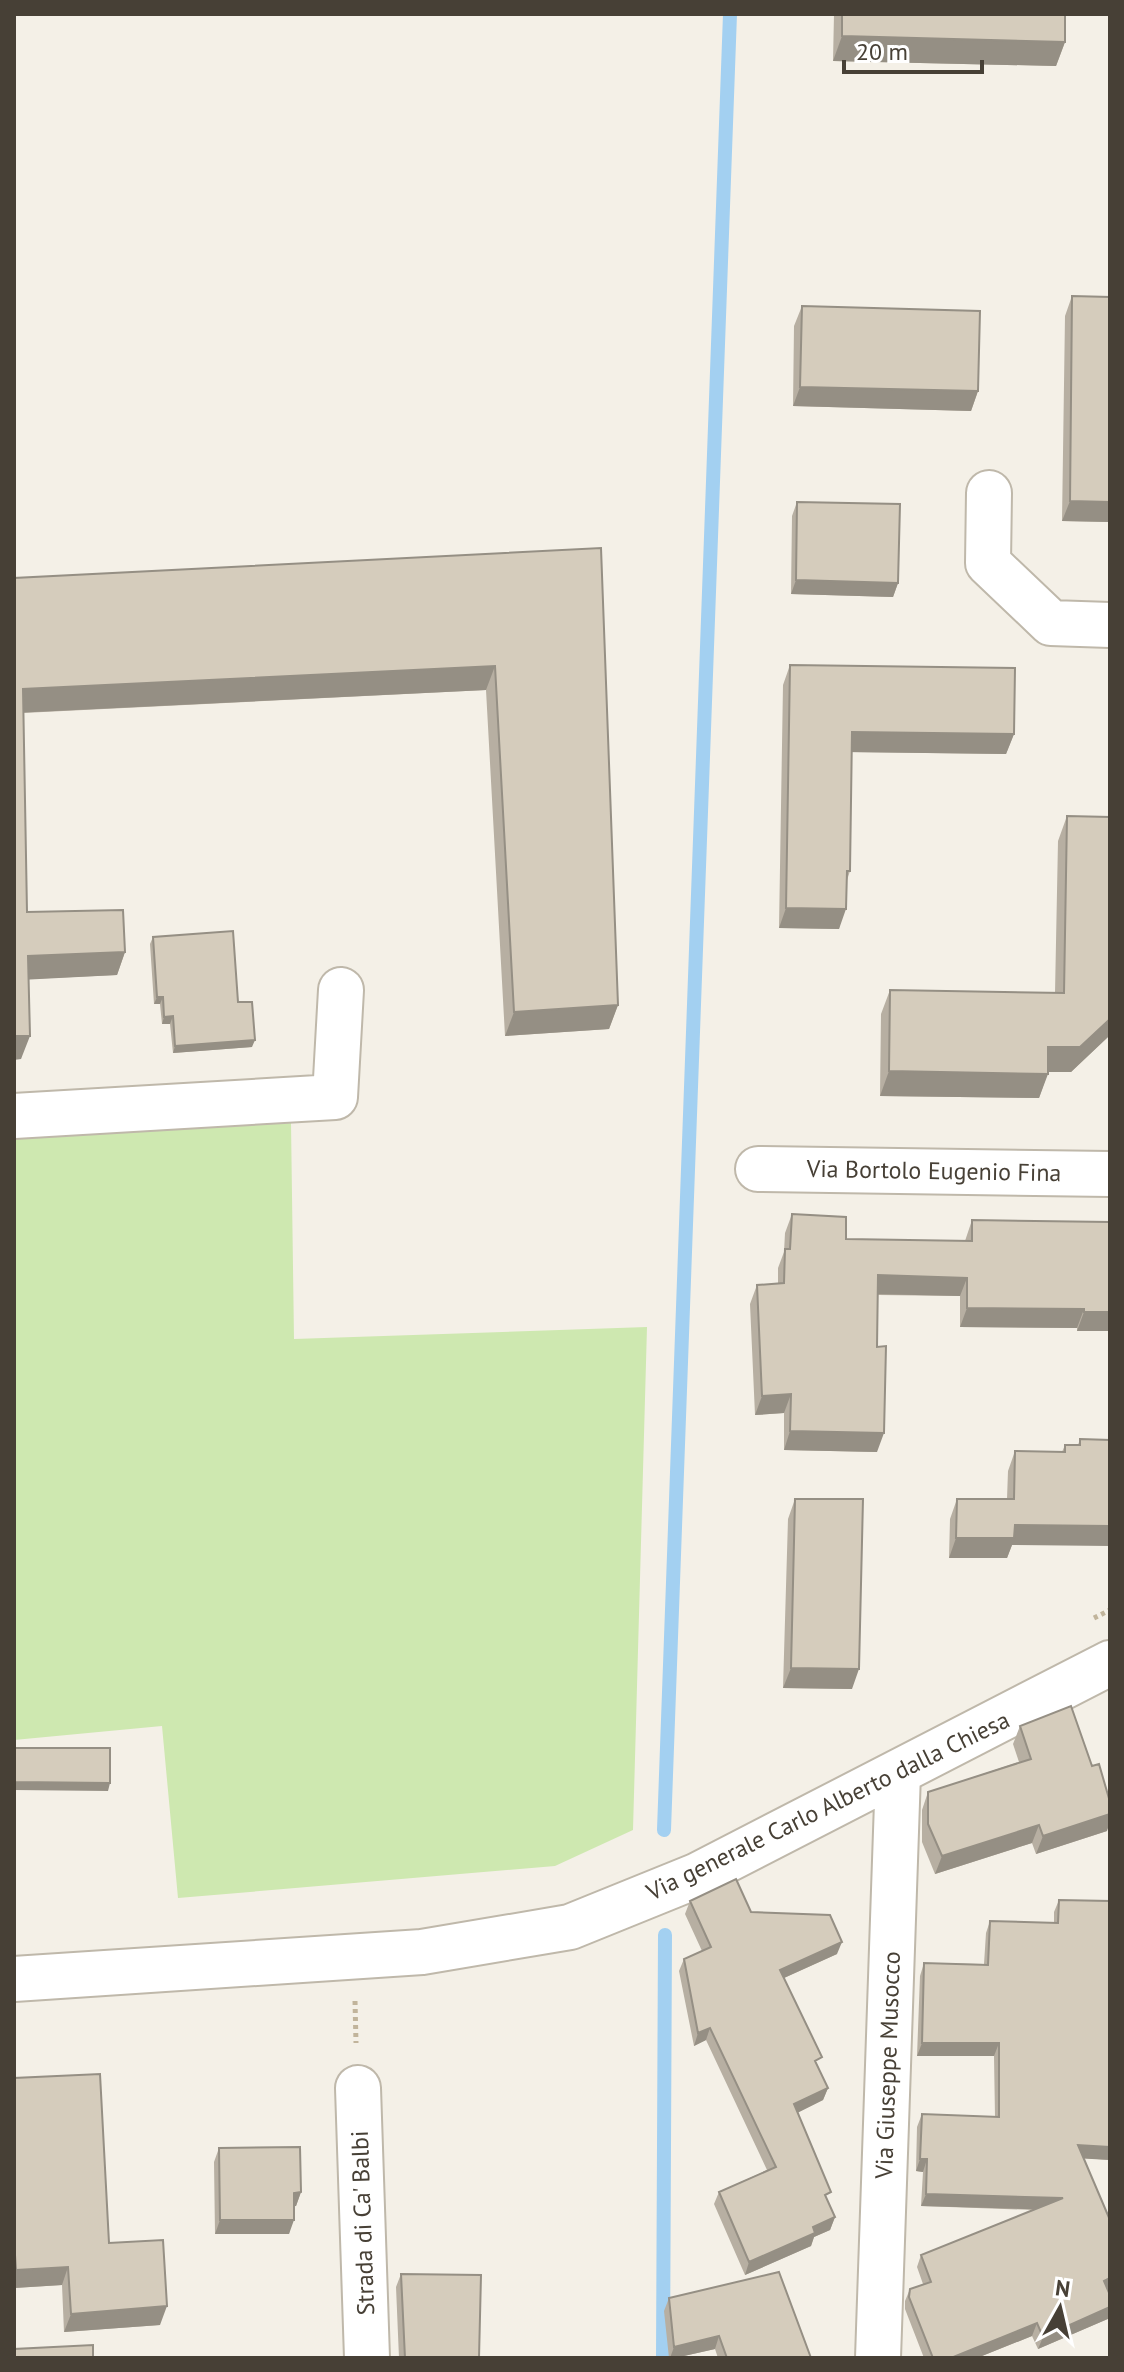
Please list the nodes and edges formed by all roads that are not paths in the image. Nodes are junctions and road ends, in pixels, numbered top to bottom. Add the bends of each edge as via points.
1 (989, 493) dead end
2 (1110, 625) edge
3 (341, 990) dead end
4 (14, 1116) edge
5 (758, 1169) dead end
6 (1110, 1174) edge
7 (1110, 1663) edge
8 (898, 1773) junction
9 (14, 1979) edge
10 (358, 2088) road end
11 (367, 2358) edge
12 (878, 2358) edge

1 - 2 street via 988,563 1051,623
3 - 4 street via 335,1097
5 - 6 street, Via Bortolo Eugenio Fina
7 - 8 street, Via generale Carlo Alberto dalla Chiesa
8 - 9 street, Via generale Carlo Alberto dalla Chiesa via 696,1876 570,1927 422,1952
8 - 12 street, Via Giuseppe Musocco
10 - 11 street, Strada di Ca' Balbi

